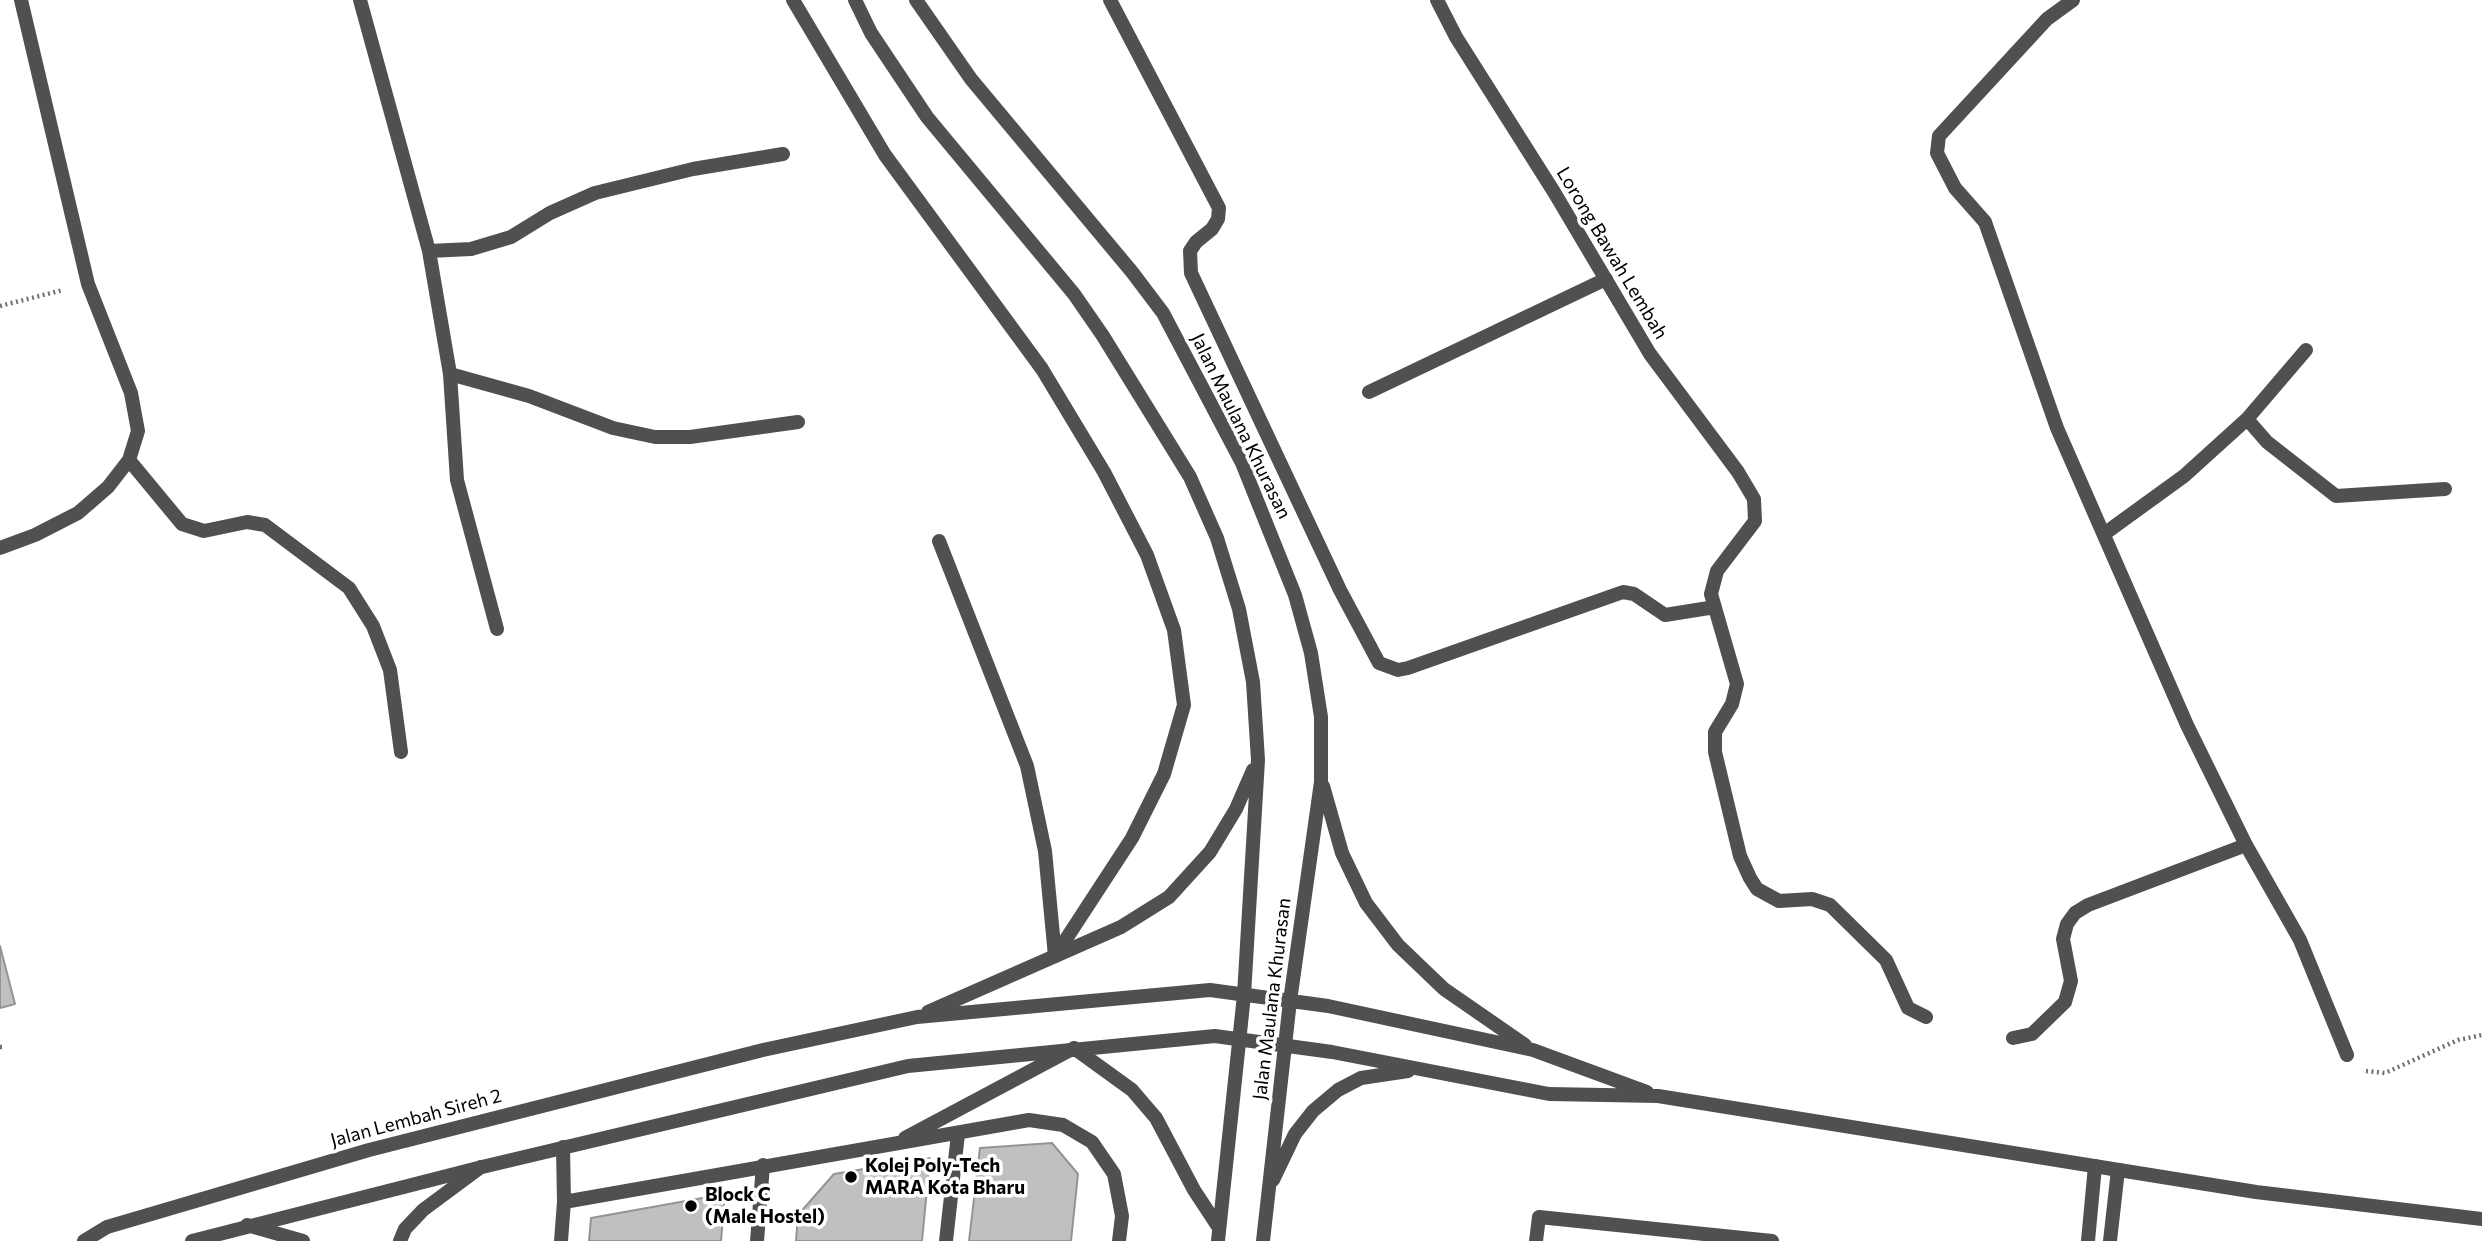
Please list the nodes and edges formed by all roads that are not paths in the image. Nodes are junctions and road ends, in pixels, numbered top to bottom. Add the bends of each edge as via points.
1 (21, 0) edge
2 (360, 0) edge
3 (793, 0) edge
4 (855, 0) edge
5 (916, 0) edge
6 (1110, 0) edge
7 (1437, 0) edge
8 (2073, 0) edge
9 (783, 154) dead end
10 (429, 251) junction
11 (1606, 279) junction
12 (2306, 350) dead end
13 (450, 374) junction
14 (1369, 392) dead end
15 (2247, 418) junction
16 (798, 422) dead end
17 (130, 460) junction
18 (2445, 489) dead end
19 (2104, 534) junction
20 (939, 541) dead end
21 (0, 548) edge
22 (1715, 607) junction
23 (496, 629) dead end
24 (401, 752) dead end
25 (1258, 760) junction
26 (1321, 782) junction
27 (2246, 845) junction
28 (1055, 956) junction
29 (1244, 995) junction
30 (1290, 1001) junction
31 (917, 1017) junction
32 (1926, 1017) dead end
33 (2013, 1038) dead end
34 (1238, 1040) junction
35 (1284, 1045) junction
36 (1074, 1048) junction
37 (1533, 1050) junction
38 (2347, 1055) road end
39 (1430, 1070) junction
40 (1658, 1096) junction
41 (958, 1134) junction
42 (894, 1144) junction
43 (563, 1147) junction
44 (764, 1165) junction
45 (482, 1167) junction
46 (2095, 1167) junction
47 (2118, 1170) junction
48 (1269, 1189) junction
49 (564, 1202) junction
50 (2482, 1219) edge
51 (247, 1225) junction
52 (1219, 1234) edge
53 (84, 1241) edge
54 (192, 1241) edge
55 (303, 1241) edge
56 (400, 1241) edge
57 (561, 1241) edge
58 (757, 1241) edge
59 (946, 1241) edge
60 (1119, 1241) edge
61 (1263, 1241) edge
62 (1536, 1241) edge
63 (1772, 1241) edge
64 (2088, 1241) edge
65 (2110, 1241) edge

1 - 17 street via 88,284 131,393 138,431
2 - 10 street
3 - 28 street via 885,155 1042,369 1147,555 1174,629 1184,705 1164,774 1132,838
4 - 25 street, Jalan Maulana Khurasan via 871,33 928,117 1081,304 1190,477 1217,538 1239,609 1253,682
5 - 26 street, Jalan Maulana Khurasan via 971,79 1132,272 1184,351 1242,463 1295,595 1311,653 1321,717
6 - 22 street via 1216,197 1218,219 1190,251 1191,273 1379,663 1398,670 1408,668 1623,592 1634,594 1665,615
7 - 11 street, Lorong Bawah Lembah
8 - 19 street via 2047,19 1939,136 1937,153 1955,188 1985,222 2057,428
9 - 10 street via 693,169 595,193 511,237 471,249
10 - 13 street
11 - 14 street
11 - 22 street, Lorong Bawah Lembah via 1650,354 1754,499 1755,521 1713,580
12 - 15 street
13 - 16 street via 529,396 613,428 655,437 690,437
13 - 23 street via 457,480
15 - 18 street via 2267,442 2336,496
15 - 19 street via 2184,476
17 - 21 street via 78,513
17 - 24 street via 182,524 204,531 247,522 265,525 349,588 373,625 390,670
19 - 27 street via 2186,725
20 - 28 street via 1027,766 1045,851
22 - 32 street via 1737,684 1732,704 1715,732 1714,752 1740,856 1750,878 1757,889 1779,901 1812,899 1830,905 1886,960 1909,1008
25 - 28 street via 1210,852 1168,897 1121,928
25 - 29 street, Jalan Maulana Khurasan
26 - 30 street, Jalan Maulana Khurasan
26 - 37 street via 1342,853 1366,903 1398,945 1444,989
27 - 33 street via 2076,913 2063,939 2071,981 2065,1002 2032,1034
27 - 38 street via 2300,940
28 - 31 street
29 - 30 street
29 - 31 street via 1210,990
29 - 34 street, Jalan Maulana Khurasan
30 - 35 street, Jalan Maulana Khurasan
30 - 37 street
31 - 53 street, Jalan Lembah Sireh 2 via 763,1050 369,1150 107,1227
34 - 35 street
34 - 36 street via 1215,1036
34 - 52 street, Jalan Maulana Khurasan
35 - 39 street
35 - 48 street, Jalan Maulana Khurasan
36 - 42 street
36 - 43 street via 908,1066
36 - 52 street via 1132,1090 1156,1118
37 - 40 street
39 - 40 street via 1549,1094
39 - 48 street via 1361,1078 1338,1090 1313,1111 1296,1134
40 - 46 street
41 - 42 street
41 - 59 street
41 - 60 street via 1029,1120 1063,1125 1092,1142 1114,1174 1122,1216
42 - 44 street
43 - 45 street
43 - 49 street
44 - 49 street
44 - 58 street
45 - 51 street
45 - 56 street via 423,1210 405,1228
46 - 47 street
46 - 64 street
47 - 50 street
47 - 65 street
48 - 61 street, Jalan Maulana Khurasan
49 - 57 street
51 - 54 street
51 - 55 street
62 - 63 street via 1539,1217

